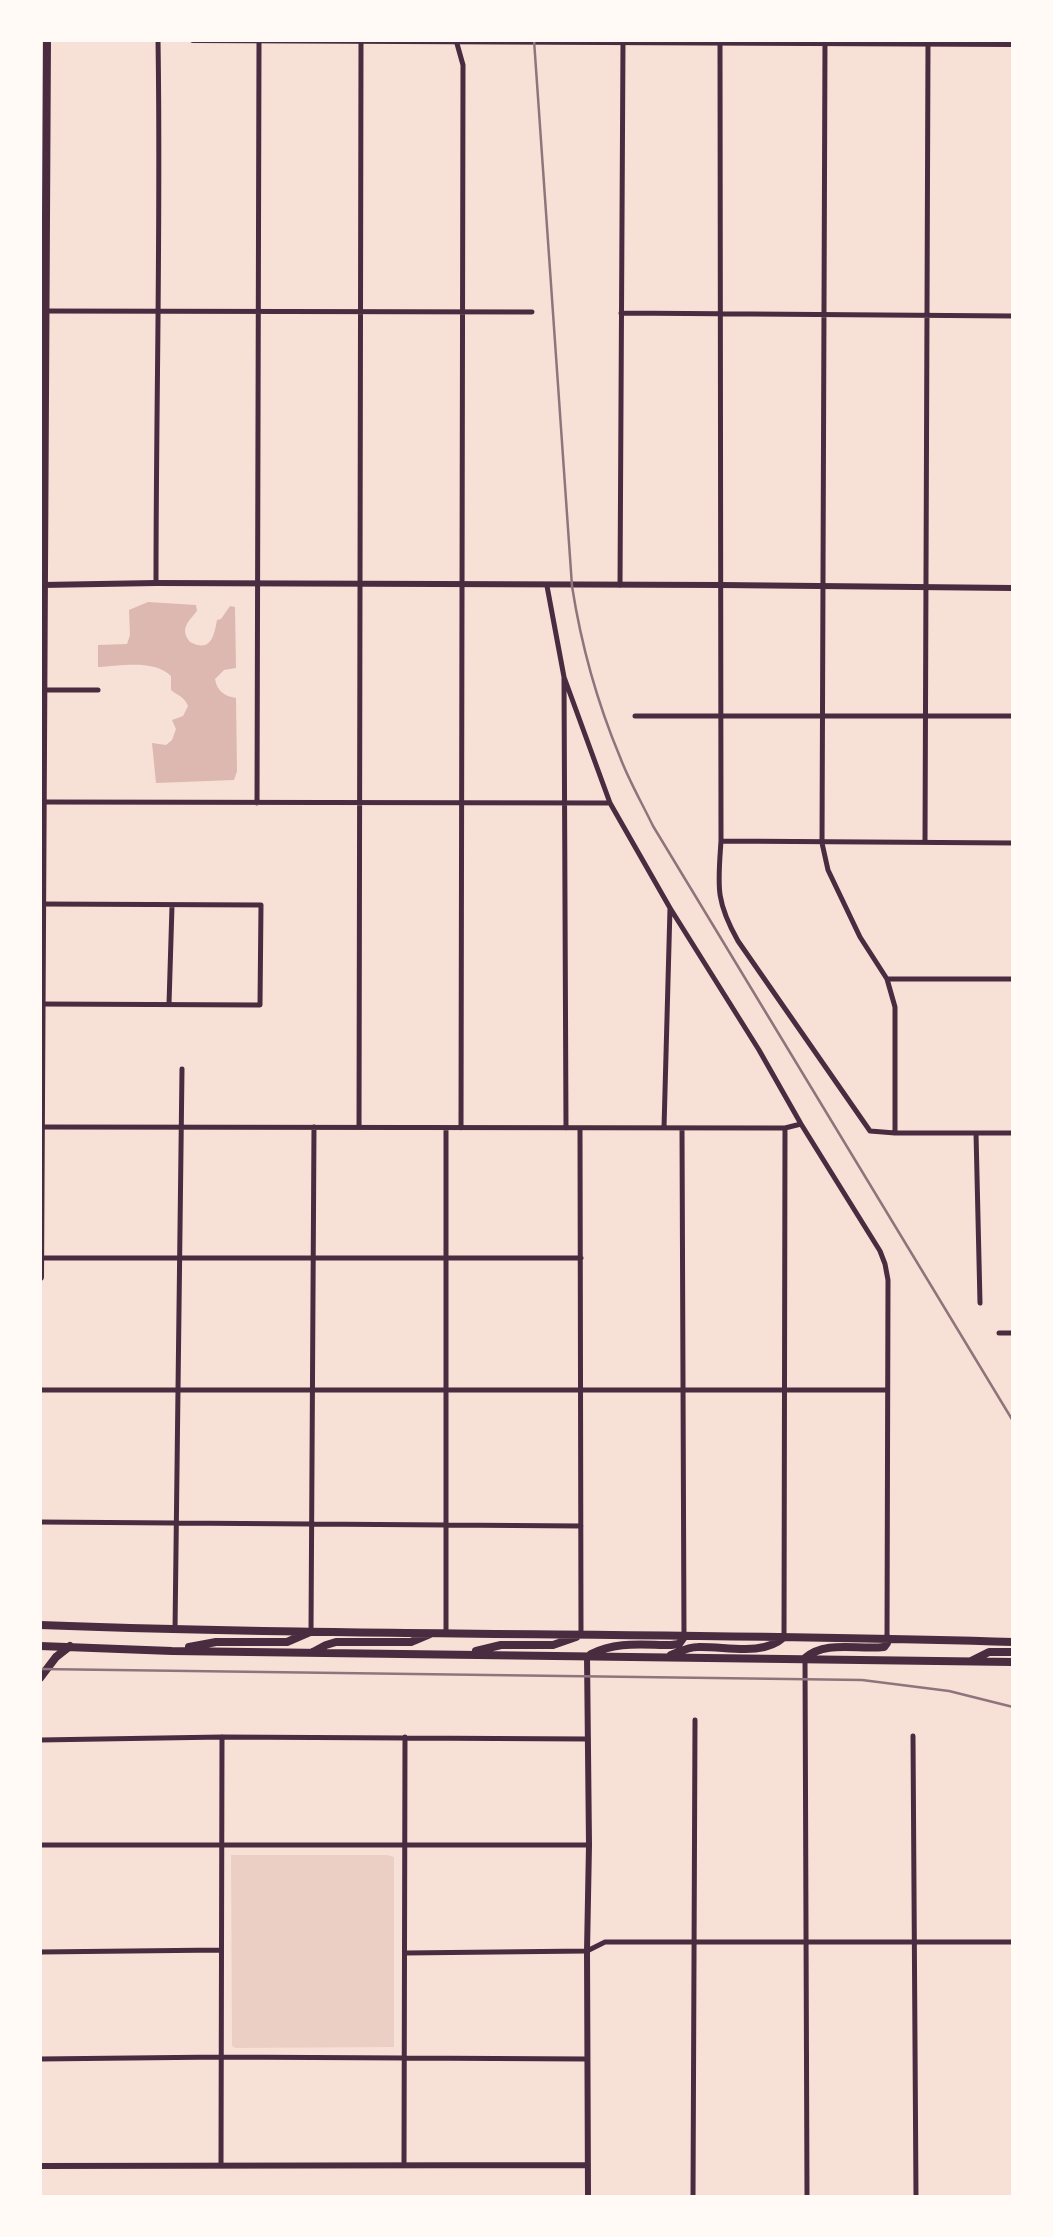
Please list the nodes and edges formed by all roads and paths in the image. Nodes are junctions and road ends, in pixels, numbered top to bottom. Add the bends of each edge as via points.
1 (47, 40) edge
2 (158, 40) edge
3 (193, 40) edge
4 (259, 41) edge
5 (361, 41) edge
6 (456, 41) edge
7 (623, 42) edge
8 (825, 42) edge
9 (720, 43) junction
10 (928, 43) junction
11 (1013, 44) edge
12 (43, 245) edge
13 (157, 311) junction
14 (259, 311) junction
15 (361, 311) junction
16 (42, 312) edge
17 (532, 312) dead end
18 (621, 313) junction
19 (463, 314) junction
20 (720, 314) junction
21 (823, 314) junction
22 (926, 315) junction
23 (1013, 316) edge
24 (42, 438) edge
25 (156, 583) junction
26 (259, 584) junction
27 (42, 585) edge
28 (360, 585) junction
29 (462, 585) junction
30 (620, 585) junction
31 (721, 585) junction
32 (547, 586) junction
33 (822, 586) junction
34 (925, 589) junction
35 (1013, 589) edge
36 (564, 677) junction
37 (42, 690) edge
38 (98, 691) dead end
39 (720, 714) junction
40 (823, 714) junction
41 (925, 715) junction
42 (635, 716) dead end
43 (1013, 716) edge
44 (359, 802) junction
45 (41, 803) edge
46 (257, 803) junction
47 (461, 803) junction
48 (564, 803) junction
49 (610, 803) junction
50 (721, 842) junction
51 (925, 842) junction
52 (822, 843) junction
53 (1013, 843) edge
54 (41, 904) edge
55 (172, 906) junction
56 (670, 908) junction
57 (887, 979) junction
58 (1013, 979) edge
59 (169, 1004) junction
60 (41, 1008) edge
61 (182, 1069) dead end
62 (801, 1124) junction
63 (41, 1127) edge
64 (180, 1127) junction
65 (314, 1127) junction
66 (359, 1128) junction
67 (446, 1128) junction
68 (461, 1128) junction
69 (566, 1128) junction
70 (580, 1128) junction
71 (664, 1128) junction
72 (682, 1128) junction
73 (785, 1128) junction
74 (895, 1133) junction
75 (976, 1133) junction
76 (1013, 1133) edge
77 (41, 1222) edge
78 (41, 1258) edge
79 (178, 1258) junction
80 (312, 1258) junction
81 (447, 1258) junction
82 (581, 1258) junction
83 (40, 1277) edge
84 (981, 1303) dead end
85 (999, 1333) dead end
86 (1013, 1333) edge
87 (177, 1389) junction
88 (40, 1390) edge
89 (312, 1390) junction
90 (446, 1390) junction
91 (684, 1390) junction
92 (887, 1390) junction
93 (580, 1391) junction
94 (786, 1391) junction
95 (40, 1522) edge
96 (176, 1522) junction
97 (312, 1523) junction
98 (447, 1523) junction
99 (581, 1526) junction
100 (40, 1625) edge
101 (175, 1630) junction
102 (311, 1631) junction
103 (432, 1633) junction
104 (446, 1633) junction
105 (581, 1635) junction
106 (684, 1637) junction
107 (784, 1637) junction
108 (887, 1638) junction
109 (1013, 1642) edge
110 (40, 1646) edge
111 (70, 1647) junction
112 (172, 1651) junction
113 (313, 1652) junction
114 (1013, 1652) edge
115 (467, 1654) junction
116 (587, 1656) junction
117 (664, 1657) junction
118 (805, 1658) junction
119 (971, 1661) junction
120 (1013, 1662) edge
121 (40, 1678) edge
122 (695, 1720) dead end
123 (913, 1736) dead end
124 (222, 1737) junction
125 (405, 1737) junction
126 (588, 1739) junction
127 (40, 1740) edge
128 (221, 1844) junction
129 (405, 1844) junction
130 (40, 1845) edge
131 (589, 1845) junction
132 (695, 1942) junction
133 (804, 1942) junction
134 (915, 1942) junction
135 (1013, 1942) edge
136 (221, 1950) junction
137 (587, 1951) junction
138 (40, 1952) edge
139 (405, 1953) junction
140 (221, 2057) junction
141 (405, 2058) junction
142 (40, 2059) edge
143 (587, 2059) junction
144 (221, 2164) junction
145 (404, 2165) junction
146 (588, 2165) junction
147 (40, 2166) edge
148 (588, 2197) edge
149 (693, 2197) edge
150 (807, 2197) edge
151 (916, 2197) edge

1 - 12 main road
2 - 13 street
3 - 4 street
4 - 5 street
4 - 14 street
5 - 6 street
5 - 15 street
6 - 7 street
6 - 19 street via 463,65
7 - 9 street
7 - 18 street
8 - 9 street
8 - 10 street
8 - 21 street
9 - 20 street
10 - 11 street
10 - 22 street
12 - 16 main road
13 - 14 street
13 - 16 street
13 - 25 street
14 - 15 street
14 - 26 street
15 - 19 street
15 - 28 street
16 - 24 main road
17 - 19 street
18 - 20 street
18 - 30 street
19 - 29 street
20 - 21 street
20 - 31 street
21 - 22 street
21 - 33 street
22 - 23 street
22 - 34 street
24 - 27 main road
25 - 26 street
25 - 27 street
26 - 28 street
26 - 46 street
27 - 37 main road
28 - 29 street
28 - 44 street
29 - 32 street
29 - 47 street
30 - 31 street
30 - 32 street
31 - 33 street
31 - 39 street
32 - 36 street
33 - 34 street
33 - 40 street
34 - 35 street
34 - 41 street
36 - 48 street
36 - 49 street
37 - 38 street
37 - 45 main road
39 - 40 street
39 - 42 street
39 - 50 street
40 - 41 street
40 - 52 street
41 - 43 street
41 - 51 street
44 - 46 street
44 - 47 street
44 - 66 street
45 - 46 street
45 - 54 main road
47 - 48 street
47 - 68 street
48 - 49 street
48 - 69 street
49 - 56 street
50 - 52 street
50 - 74 street via 718,891 725,918 738,940 870,1131
51 - 52 street
51 - 53 street
52 - 57 street via 828,870 860,937
54 - 55 street
54 - 60 main road
55 - 59 street
55 - 59 street via 261,905 260,1005
56 - 62 street
56 - 71 street
57 - 58 street
57 - 74 street via 895,1007
59 - 60 street
60 - 63 main road
61 - 64 street
62 - 73 street
62 - 92 street via 885,1264
63 - 64 street
63 - 77 main road
64 - 65 street
64 - 79 street
65 - 66 street
65 - 80 street
66 - 67 street
67 - 68 street
67 - 81 street
68 - 69 street
69 - 70 street
70 - 71 street
70 - 82 street
71 - 72 street
72 - 73 street
72 - 91 street
73 - 94 street
74 - 75 street
75 - 76 street
75 - 84 street
77 - 78 main road
78 - 79 street
78 - 83 main road
79 - 80 street
79 - 87 street
80 - 81 street
80 - 89 street
81 - 82 street
81 - 90 street
82 - 93 street
85 - 86 street
87 - 88 street
87 - 89 street
87 - 96 street
89 - 90 street
89 - 97 street
90 - 93 street
90 - 98 street
91 - 93 street
91 - 94 street
91 - 106 street
92 - 94 street
92 - 108 street
93 - 99 street
94 - 107 street
95 - 96 street
96 - 97 street
96 - 101 street
97 - 98 street
97 - 102 street
98 - 99 street
98 - 104 street
99 - 105 street
100 - 101 main road
101 - 102 main road
102 - 103 main road
102 - 112 main road via 287,1642 216,1642
103 - 104 main road
103 - 113 main road via 411,1642 336,1642
104 - 105 main road
105 - 106 main road
105 - 115 main road via 553,1645 501,1645
106 - 107 main road
106 - 116 main road via 679,1644 606,1647
107 - 108 main road
107 - 117 main road via 774,1646 762,1648 694,1647
108 - 109 main road
108 - 118 main road via 884,1647 823,1648
110 - 111 main road
111 - 112 main road
111 - 121 main road
112 - 113 main road
113 - 115 main road
114 - 119 main road via 989,1652
115 - 116 main road
116 - 117 main road
116 - 126 street
117 - 118 main road
118 - 119 main road
118 - 133 street
119 - 120 main road
122 - 132 street
123 - 134 street
124 - 125 street
124 - 127 street
124 - 128 street
125 - 126 street
125 - 129 street
126 - 131 street
128 - 129 street
128 - 130 street
128 - 136 street
129 - 131 street
129 - 139 street
131 - 137 street
132 - 133 street
132 - 137 street via 605,1942
132 - 149 street
133 - 134 street
133 - 150 street
134 - 135 street
134 - 151 street
136 - 138 street
136 - 140 street
137 - 139 street
137 - 143 street
139 - 141 street
140 - 141 street
140 - 142 street
140 - 144 street
141 - 143 street
141 - 145 street
143 - 146 street
144 - 145 street
144 - 147 street
145 - 146 street
146 - 148 street

